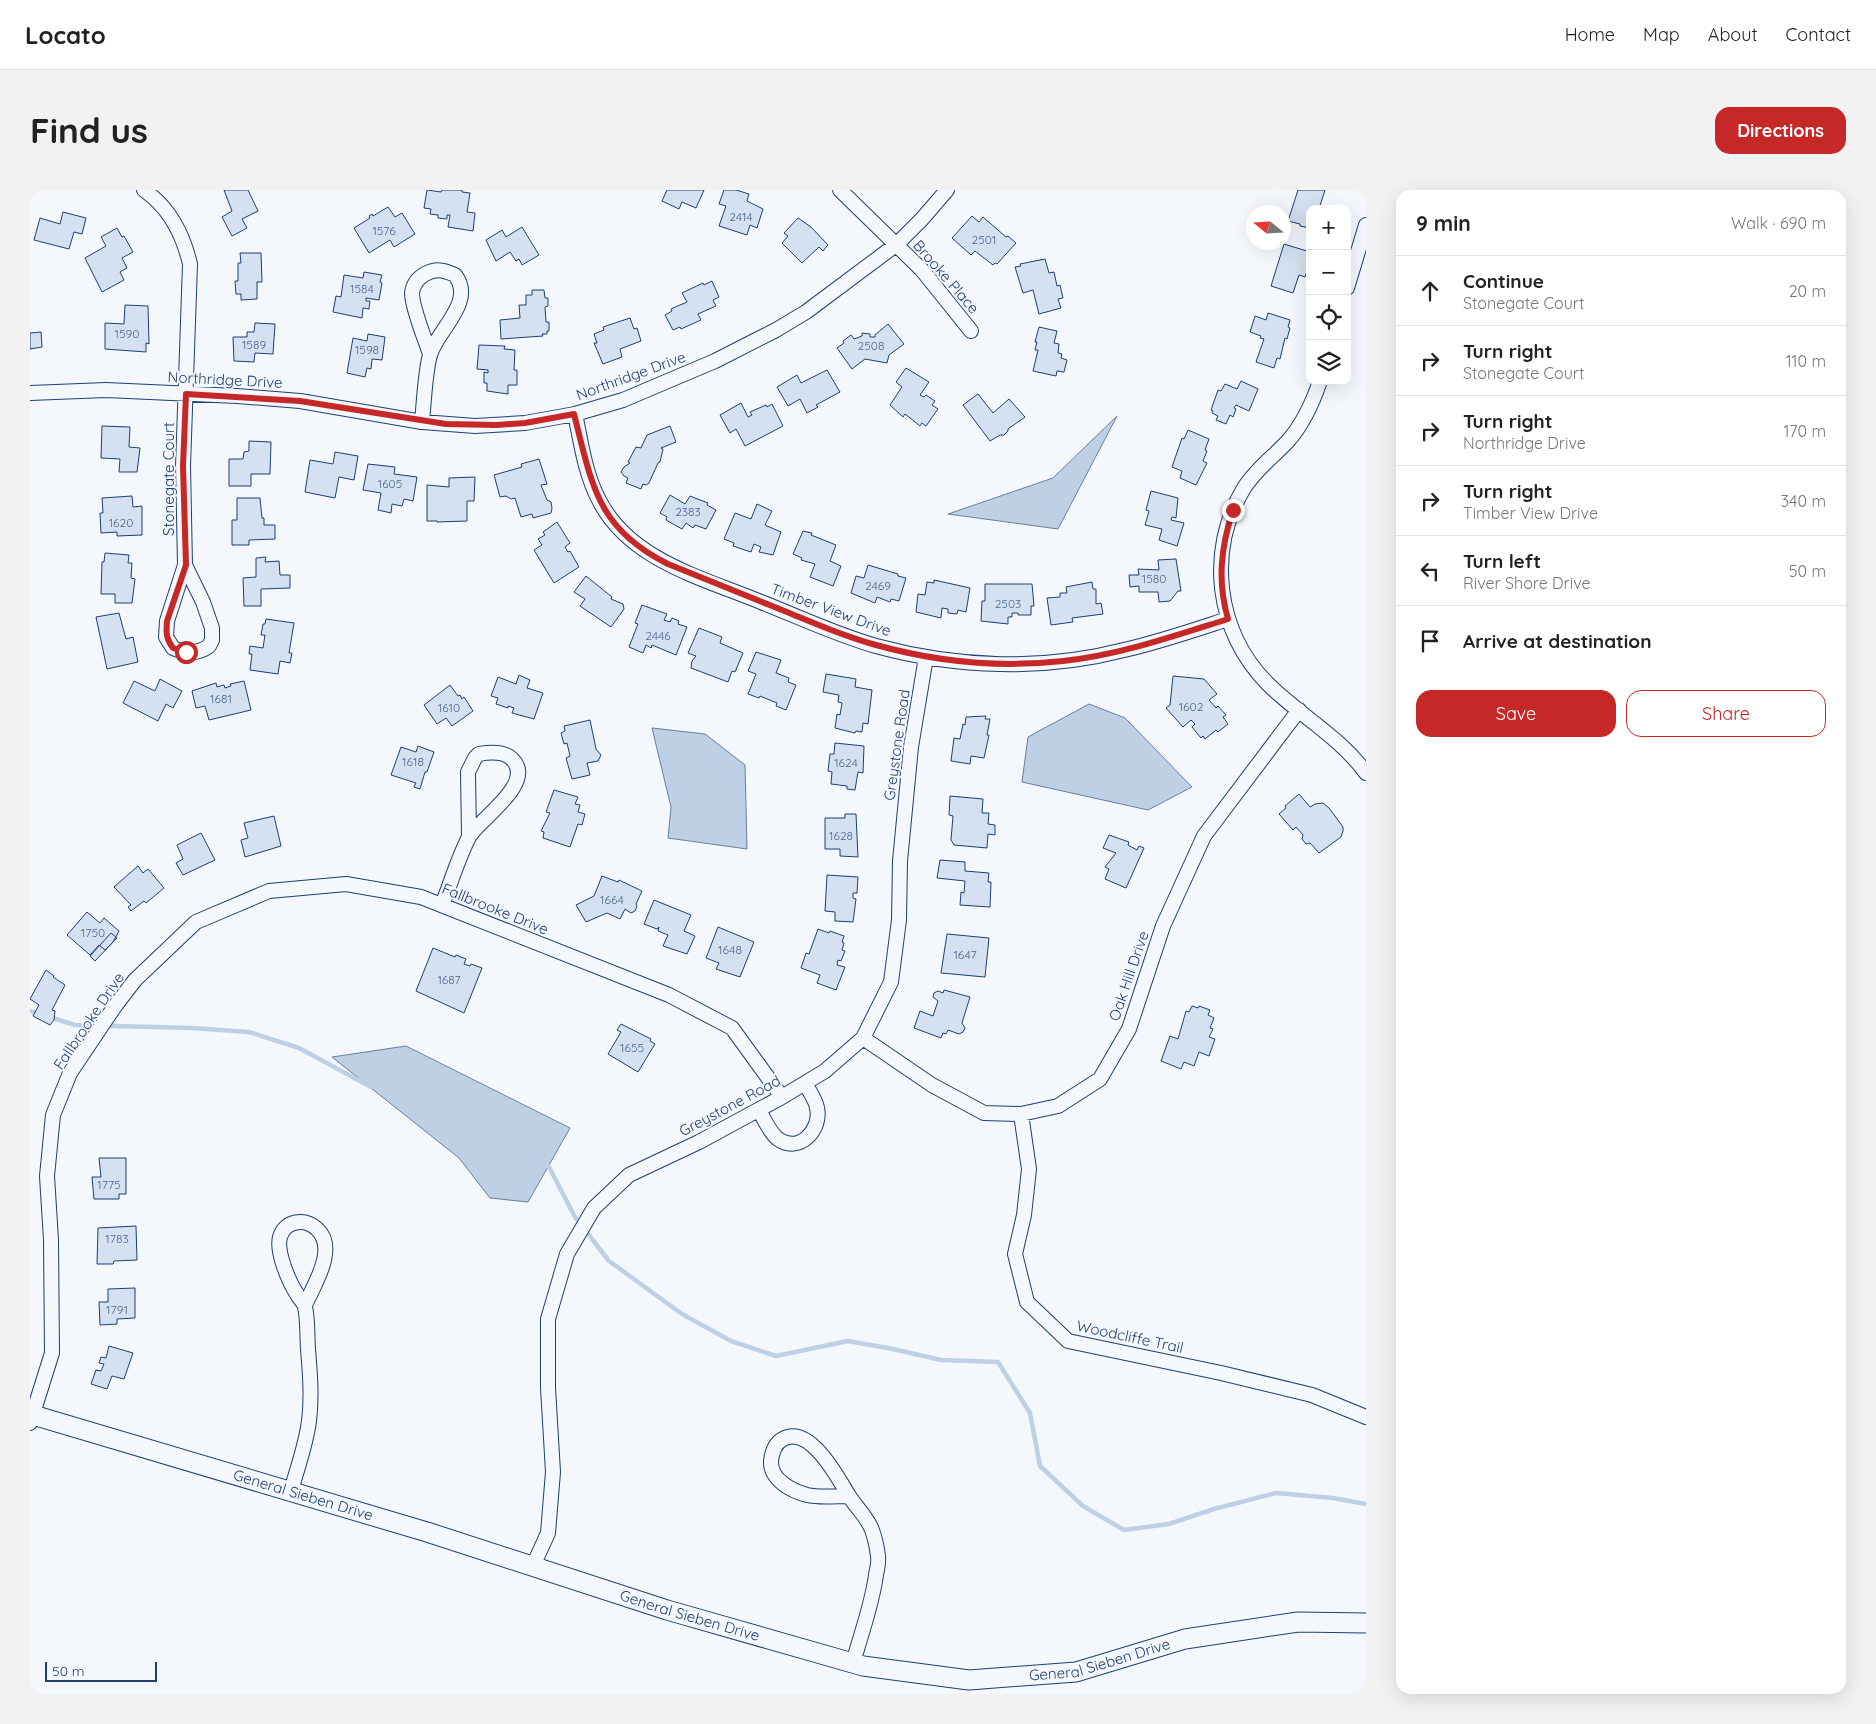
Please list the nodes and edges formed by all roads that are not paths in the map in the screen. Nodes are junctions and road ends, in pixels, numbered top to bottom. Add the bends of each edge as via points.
1 (144, 190) edge
2 (840, 190) edge
3 (947, 190) edge
4 (1366, 225) edge
5 (896, 244) junction
6 (1351, 275) edge
7 (971, 331) dead end
8 (430, 354) junction
9 (1318, 385) edge
10 (30, 394) edge
11 (186, 394) junction
12 (574, 414) junction
13 (422, 422) junction
14 (186, 565) junction
15 (1228, 619) junction
16 (926, 657) junction
17 (1299, 710) junction
18 (1366, 772) edge
19 (469, 835) junction
20 (442, 905) junction
21 (863, 1038) junction
22 (805, 1083) junction
23 (782, 1097) junction
24 (759, 1110) junction
25 (1020, 1114) junction
26 (305, 1306) junction
27 (31, 1417) edge
28 (1366, 1417) edge
29 (291, 1491) junction
30 (849, 1496) junction
31 (534, 1566) junction
32 (1366, 1623) edge
33 (853, 1663) junction

1 - 11 street, Stonegate Court via 165,208 175,222 190,264
2 - 5 street, Brooke Place
3 - 5 street, Northridge Drive
4 - 6 street
5 - 7 street, Brooke Place via 938,288
5 - 12 street, Northridge Drive via 806,312 753,342 623,400
8 - 8 street via 452,318 462,293 462,286 455,275 437,270 422,276 412,294
8 - 13 street
9 - 15 street via 1295,432 1257,470 1233,510 1220,562
10 - 11 street, Northridge Drive via 106,390
11 - 13 street, Northridge Drive via 300,401
11 - 14 street, Stonegate Court via 183,466
12 - 13 street, Northridge Drive via 496,425
12 - 16 street, Timber View Drive via 598,500 617,527 640,548 668,564 826,628 875,645
14 - 14 street, Stonegate Court via 212,628 209,646 195,652 173,648 166,637 167,621
15 - 16 street, Timber View Drive via 1124,651 1065,661 981,664
15 - 17 street via 1241,650 1254,668
16 - 21 street, Greystone Road via 911,747 900,861 900,920 891,982
17 - 18 street
17 - 25 street, Oak Hill Drive via 1204,836 1163,926 1129,1029 1100,1078 1058,1106
19 - 19 street via 509,794 517,779 517,766 512,759 496,752 479,754 471,764 468,772
19 - 20 street
20 - 23 street, Fallbrooke Drive via 669,995 732,1028
20 - 27 street, Fallbrooke Drive via 421,897 346,884 269,891 196,922 135,980 70,1073 54,1114 47,1176 52,1353
21 - 22 street, Greystone Road via 826,1071
21 - 25 street, Oak Hill Drive via 932,1086 984,1113
22 - 23 street, Greystone Road
22 - 24 street via 817,1107 816,1129 808,1137 796,1144 776,1138
23 - 24 street, Greystone Road
24 - 31 street, Greystone Road via 629,1175 594,1208 567,1254 548,1319 553,1472 548,1533
25 - 28 street, Woodcliffe Trail via 1029,1169 1024,1215 1015,1254 1027,1302 1068,1341 1312,1395
26 - 26 street via 280,1254 280,1237 290,1223 313,1225 326,1244 324,1261
26 - 29 street via 310,1413
27 - 29 street, General Sieben Drive
29 - 31 street, General Sieben Drive
30 - 30 street via 838,1476 809,1442 792,1436 779,1442 772,1454 771,1466 775,1476 786,1486 808,1495
30 - 33 street via 872,1528 879,1558 873,1596
31 - 33 street, General Sieben Drive via 667,1610
32 - 33 street, General Sieben Drive via 1298,1622 1185,1639 1076,1672 969,1680

